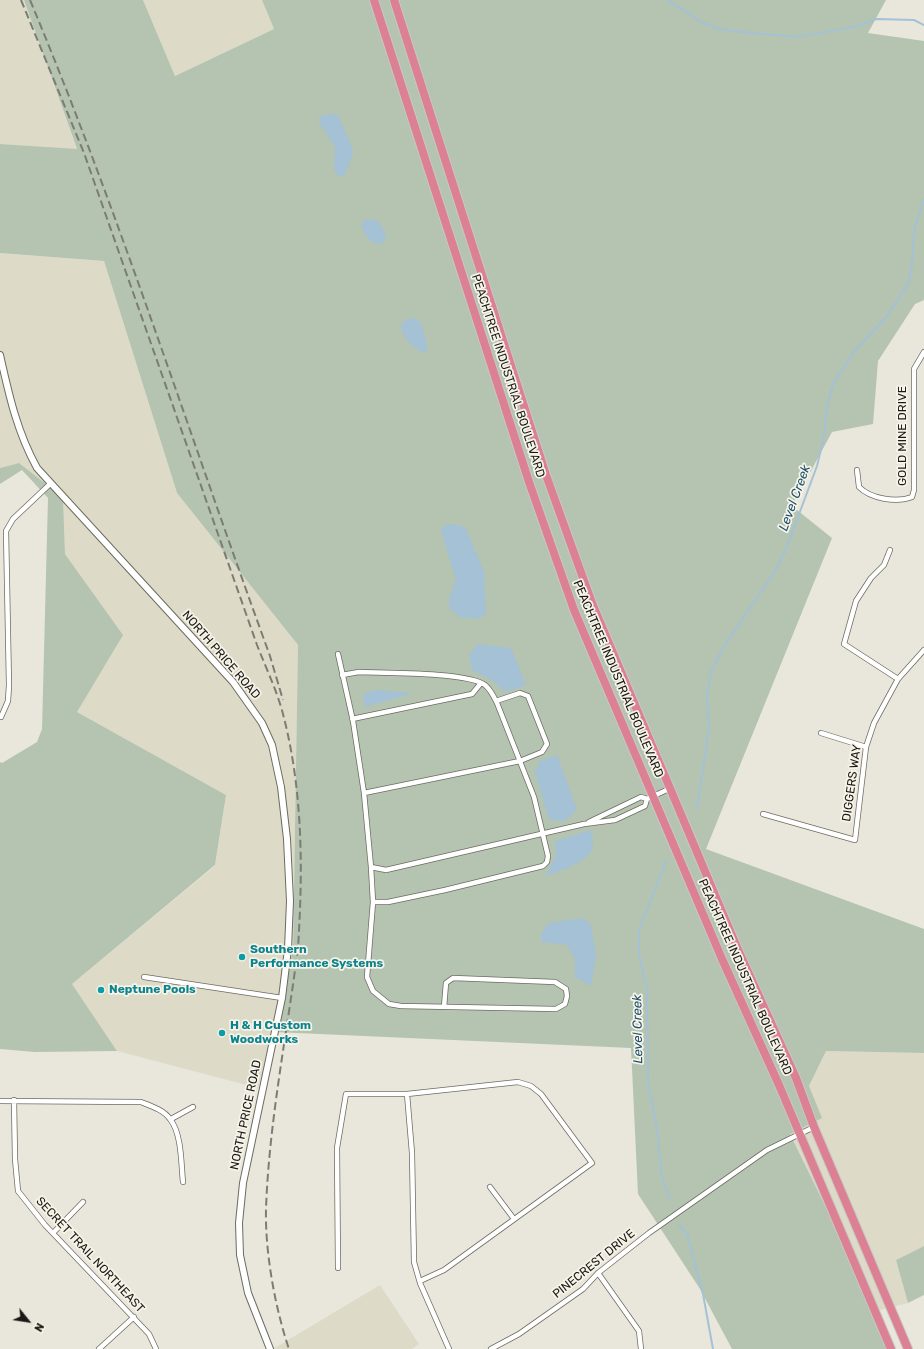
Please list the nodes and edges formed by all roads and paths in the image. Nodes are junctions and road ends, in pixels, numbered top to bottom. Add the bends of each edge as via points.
1 (374, 0) edge
2 (394, 0) edge
3 (924, 352) edge
4 (0, 355) edge
5 (857, 470) dead end
6 (50, 484) junction
7 (890, 550) dead end
8 (0, 572) edge
9 (6, 572) junction
10 (924, 650) edge
11 (338, 654) dead end
12 (342, 675) junction
13 (898, 679) junction
14 (481, 683) junction
15 (496, 701) junction
16 (1, 717) edge
17 (352, 720) junction
18 (821, 733) dead end
19 (866, 747) junction
20 (520, 761) junction
21 (671, 788) junction
22 (364, 793) junction
23 (650, 797) junction
24 (764, 814) dead end
25 (584, 824) junction
26 (543, 833) junction
27 (371, 867) junction
28 (372, 902) junction
29 (144, 977) dead end
30 (282, 998) junction
31 (444, 1007) junction
32 (407, 1094) junction
33 (14, 1100) junction
34 (0, 1101) edge
35 (194, 1107) dead end
36 (171, 1119) junction
37 (814, 1127) junction
38 (798, 1134) junction
39 (183, 1182) dead end
40 (490, 1187) dead end
41 (83, 1202) dead end
42 (514, 1219) junction
43 (53, 1233) junction
44 (338, 1268) dead end
45 (598, 1273) junction
46 (420, 1281) junction
47 (134, 1317) junction
48 (99, 1349) edge
49 (156, 1349) edge
50 (270, 1349) edge
51 (449, 1349) edge
52 (491, 1349) edge
53 (641, 1349) edge
54 (890, 1349) edge
55 (908, 1349) edge

1 - 23 highway, PEACHTREE INDUSTRIAL BOULEVARD via 528,482 574,610
2 - 21 highway, PEACHTREE INDUSTRIAL BOULEVARD via 546,476 592,603
3 - 5 street, GOLD MINE DRIVE via 914,369 912,496 904,500 872,497 859,487
4 - 6 street, NORTH PRICE ROAD via 19,430 37,468
6 - 9 street via 13,519 6,531
6 - 30 street, NORTH PRICE ROAD via 233,682 262,723 272,745 281,787 290,901
7 - 13 street via 884,564 856,601 844,644
8 - 9 street
9 - 16 street via 9,685 8,701
10 - 13 street, DIGGERS WAY
11 - 12 street
12 - 14 street via 359,672 466,678
12 - 17 street
13 - 19 street, DIGGERS WAY via 874,723
14 - 15 street via 491,691
14 - 17 street via 472,694
15 - 20 street
15 - 20 street via 520,693 528,696 547,744 542,752
17 - 22 street
18 - 19 street
19 - 24 street, DIGGERS WAY via 855,840
20 - 22 street
20 - 26 street via 534,797
21 - 23 street
21 - 37 highway, PEACHTREE INDUSTRIAL BOULEVARD via 739,952 796,1078
22 - 27 street
23 - 25 street via 642,797
23 - 25 street via 645,806 615,820
23 - 38 highway, PEACHTREE INDUSTRIAL BOULEVARD via 779,1085
25 - 26 street
26 - 27 street via 386,870
26 - 28 street via 548,856 543,866 388,902
27 - 28 street
28 - 31 street via 367,977 373,991 389,1004
29 - 30 street
30 - 50 street, NORTH PRICE ROAD via 250,1141 239,1223 240,1255 248,1293
31 - 31 street via 556,1009 564,1004 567,996 566,989 555,982 453,978 446,983
32 - 42 street via 518,1082 531,1086 549,1103 592,1163
32 - 44 street via 346,1094 337,1148
32 - 46 street via 412,1153 414,1262
33 - 34 street
33 - 36 street via 141,1102
33 - 43 street, SECRET TRAIL NORTHEAST via 18,1191
35 - 36 street
36 - 39 street via 180,1145
37 - 38 street, PINECREST DRIVE
37 - 55 highway, PEACHTREE INDUSTRIAL BOULEVARD
38 - 45 street, PINECREST DRIVE via 766,1150 649,1233
38 - 54 highway, PEACHTREE INDUSTRIAL BOULEVARD
40 - 42 street
41 - 43 street
42 - 46 street via 444,1270
43 - 47 street, SECRET TRAIL NORTHEAST
45 - 52 street, PINECREST DRIVE via 583,1289 519,1334
45 - 53 street via 639,1331
46 - 51 street
47 - 48 street
47 - 49 street, SECRET TRAIL NORTHEAST via 149,1334

